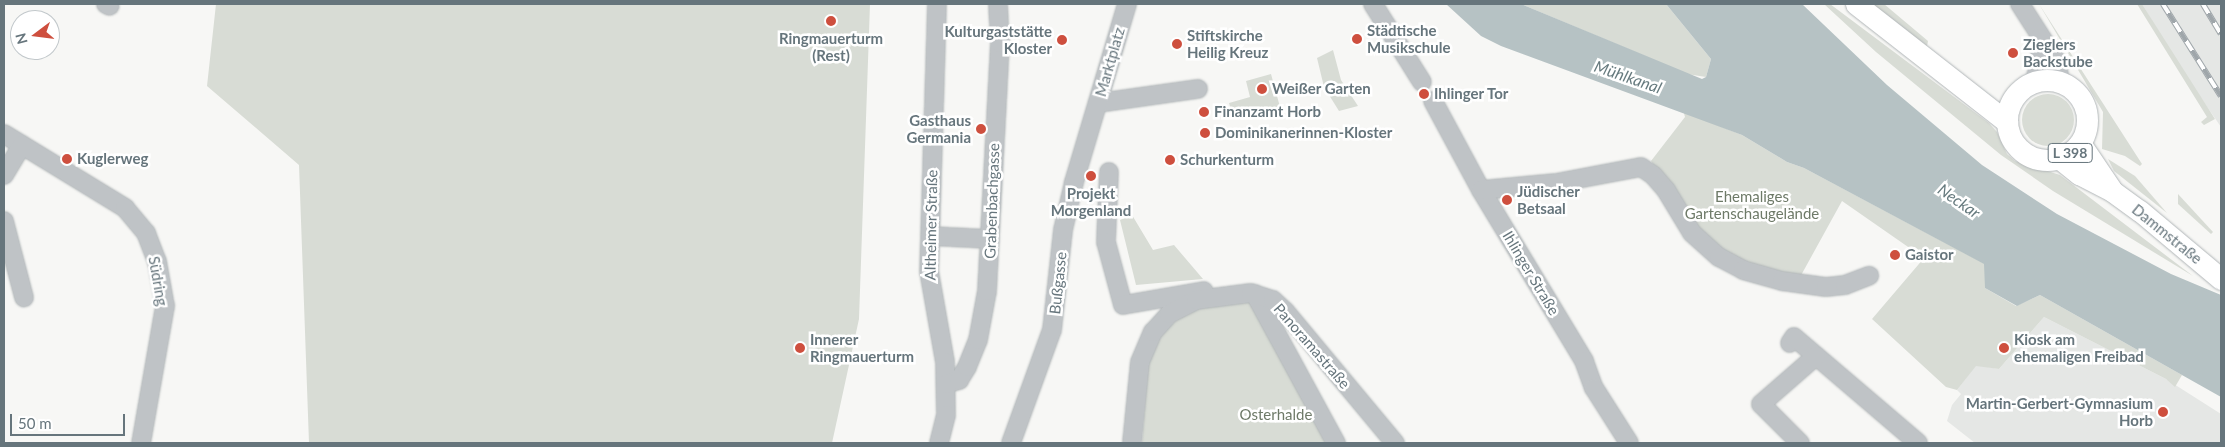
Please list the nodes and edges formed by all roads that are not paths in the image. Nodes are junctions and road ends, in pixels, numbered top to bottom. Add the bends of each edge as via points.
1 (937, 4) edge
2 (998, 4) edge
3 (1127, 4) edge
4 (1373, 4) edge
5 (1856, 4) edge
6 (2020, 4) edge
7 (2039, 35) junction
8 (1422, 82) dead end
9 (2034, 82) junction
10 (2061, 82) junction
11 (1967, 88) junction
12 (1198, 89) dead end
13 (2016, 94) junction
14 (1433, 102) dead end
15 (1095, 111) junction
16 (2007, 122) junction
17 (4, 134) edge
18 (2080, 143) junction
19 (22, 145) junction
20 (2060, 158) junction
21 (1109, 172) dead end
22 (4, 175) edge
23 (1481, 190) junction
24 (2112, 191) junction
25 (4, 221) edge
26 (930, 236) junction
27 (990, 239) junction
28 (1869, 276) dead end
29 (2221, 279) edge
30 (1255, 294) junction
31 (1229, 296) junction
32 (24, 297) dead end
33 (1790, 343) dead end
34 (1816, 356) junction
35 (946, 384) junction
36 (141, 443) edge
37 (939, 443) edge
38 (1011, 443) edge
39 (1132, 443) edge
40 (1336, 443) edge
41 (1395, 443) edge
42 (1629, 443) edge
43 (1800, 443) edge
44 (1918, 443) edge

1 - 26 street, Altheimer Straße
2 - 27 street, Grabenbachgasse via 1000,43
3 - 15 street, Marktplatz
4 - 8 street
5 - 11 main road, L 398
6 - 7 street
7 - 9 street via 2041,60
7 - 10 street via 2054,57
9 - 10 main road
9 - 13 main road
10 - 18 main road, L 398 via 2080,97 2086,108 2086,132
11 - 13 main road
11 - 16 main road, L 398
12 - 15 street
13 - 16 main road via 2009,107
14 - 23 street, Ihlinger Straße
15 - 38 street, Bußgasse via 1063,230 1052,330
16 - 20 main road, L 398 via 2010,134 2024,153 2047,160
17 - 19 street, Südring
18 - 20 main road, L 398
18 - 24 main road, Dammstraße
19 - 22 street
19 - 36 street, Südring via 125,208 146,233 158,261 165,306
20 - 24 main road, Dammstraße via 2078,174
21 - 31 street via 1106,242 1123,306 1217,289
23 - 28 street via 1556,183 1641,167 1654,175 1666,190 1692,233 1719,257 1743,270 1782,281 1826,287 1845,285
23 - 42 street, Ihlinger Straße
24 - 29 main road, Dammstraße
25 - 32 street
26 - 27 street
26 - 35 street, Altheimer Straße via 929,271 943,336
27 - 35 street, Grabenbachgasse via 987,291 978,340 959,380
30 - 31 street, Panoramastraße
30 - 40 street
30 - 41 street, Panoramastraße via 1273,300 1285,311
31 - 39 street, Panoramastraße via 1196,300 1169,314 1153,332 1140,362
33 - 34 street via 1794,337
34 - 43 street via 1761,404
34 - 44 street via 1873,401
35 - 37 street, Altheimer Straße via 946,415

